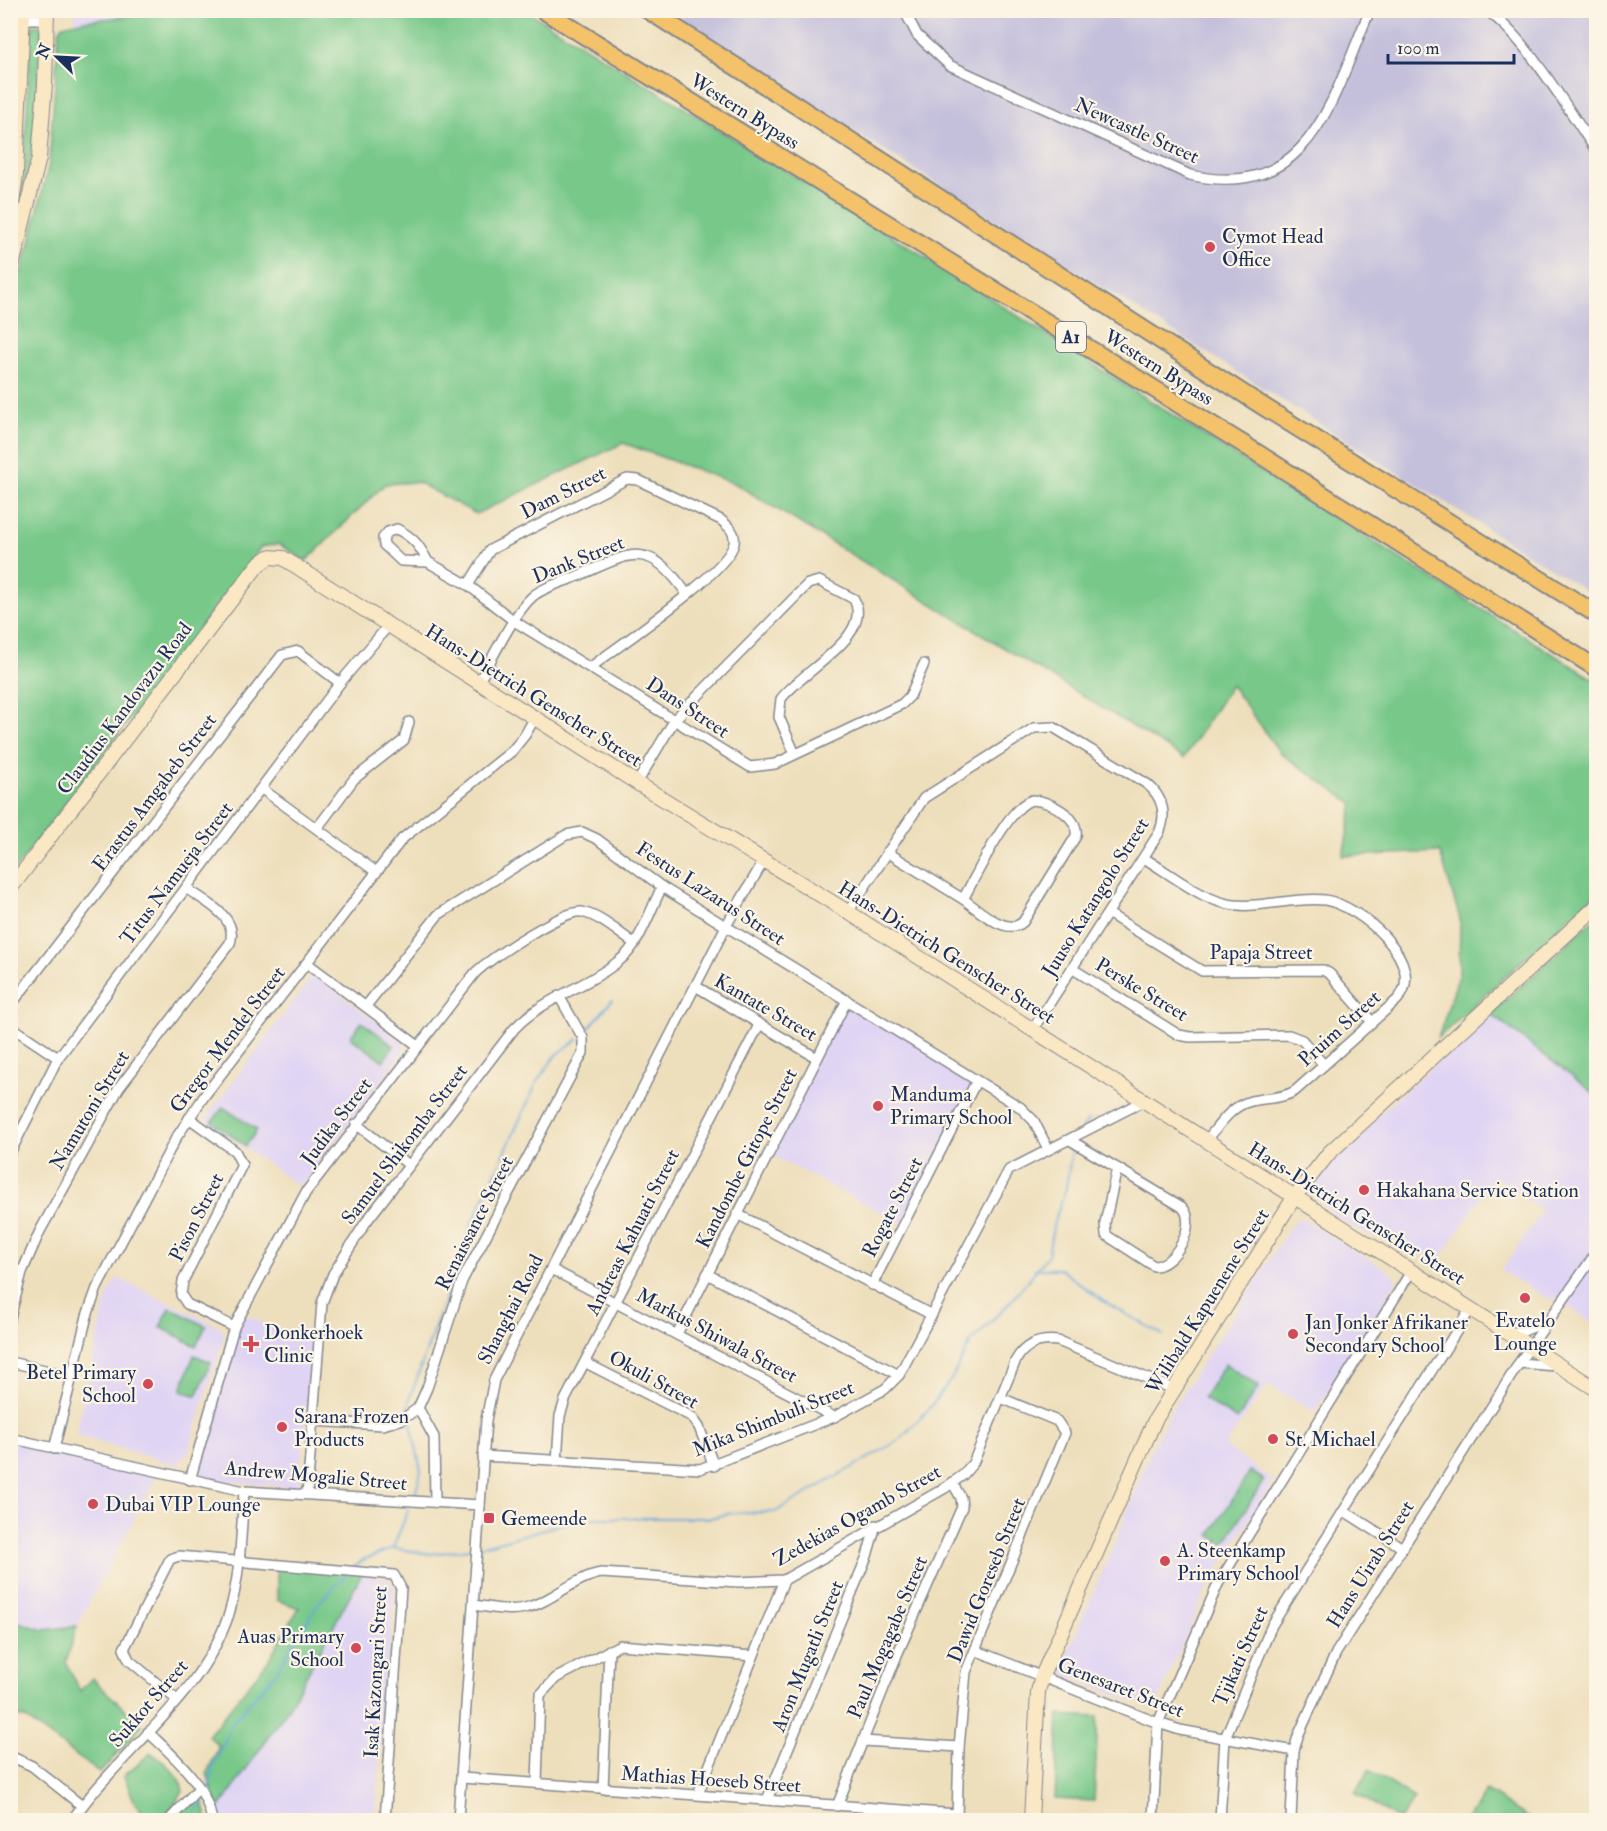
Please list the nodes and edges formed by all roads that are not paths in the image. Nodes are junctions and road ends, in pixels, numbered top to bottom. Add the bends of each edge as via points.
1 (543, 10) edge
2 (648, 10) edge
3 (904, 10) edge
4 (1370, 10) edge
5 (1486, 10) edge
6 (46, 15) edge
7 (19, 16) edge
8 (1596, 150) edge
9 (10, 219) edge
10 (10, 274) edge
11 (273, 556) joint
12 (428, 562) junction
13 (468, 585) junction
14 (687, 594) junction
15 (1596, 615) edge
16 (514, 621) junction
17 (388, 626) junction
18 (924, 664) dead end
19 (591, 667) junction
20 (1596, 668) edge
21 (340, 683) junction
22 (478, 683) junction
23 (534, 718) junction
24 (675, 719) junction
25 (409, 722) dead end
26 (795, 754) junction
27 (637, 783) junction
28 (262, 789) junction
29 (318, 827) junction
30 (887, 852) junction
31 (1144, 858) junction
32 (763, 862) junction
33 (375, 871) junction
34 (662, 887) junction
35 (186, 888) junction
36 (10, 889) edge
37 (963, 899) junction
38 (1596, 907) edge
39 (848, 912) junction
40 (1109, 914) junction
41 (726, 926) junction
42 (634, 943) junction
43 (307, 963) junction
44 (1073, 969) junction
45 (697, 987) junction
46 (560, 996) junction
47 (847, 1000) junction
48 (10, 1006) edge
49 (366, 1006) junction
50 (1372, 1022) junction
51 (759, 1025) junction
52 (10, 1026) edge
53 (1033, 1029) junction
54 (417, 1045) junction
55 (58, 1058) junction
56 (817, 1058) junction
57 (1324, 1065) junction
58 (976, 1082) junction
59 (1144, 1101) junction
60 (189, 1118) junction
61 (356, 1124) junction
62 (1070, 1140) junction
63 (1206, 1141) junction
64 (1048, 1149) junction
65 (10, 1153) edge
66 (409, 1165) junction
67 (1117, 1168) junction
68 (1295, 1196) junction
69 (737, 1214) junction
70 (1596, 1253) edge
71 (551, 1269) junction
72 (1412, 1270) junction
73 (707, 1274) junction
74 (872, 1285) junction
75 (615, 1302) junction
76 (1471, 1308) junction
77 (932, 1315) junction
78 (10, 1318) edge
79 (1549, 1320) junction
80 (234, 1327) junction
81 (1508, 1332) junction
82 (677, 1334) junction
83 (1530, 1346) junction
84 (10, 1362) edge
85 (586, 1363) junction
86 (1519, 1363) junction
87 (1562, 1366) junction
88 (899, 1375) junction
89 (71, 1376) junction
90 (1173, 1389) junction
91 (1596, 1389) edge
92 (1001, 1398) junction
93 (418, 1408) junction
94 (834, 1417) junction
95 (314, 1421) junction
96 (10, 1438) edge
97 (54, 1449) junction
98 (483, 1456) junction
99 (557, 1461) junction
100 (714, 1466) junction
101 (190, 1480) junction
102 (952, 1482) junction
103 (244, 1491) junction
104 (306, 1494) junction
105 (435, 1502) junction
106 (480, 1505) junction
107 (1344, 1512) junction
108 (876, 1525) junction
109 (1401, 1547) junction
110 (238, 1562) junction
111 (783, 1580) junction
112 (474, 1605) junction
113 (609, 1650) junction
114 (975, 1650) junction
115 (753, 1656) junction
116 (1042, 1676) junction
117 (177, 1700) junction
118 (1158, 1723) junction
119 (148, 1732) junction
120 (1225, 1738) junction
121 (863, 1741) junction
122 (959, 1747) junction
123 (1294, 1751) junction
124 (10, 1755) edge
125 (462, 1778) junction
126 (537, 1783) junction
127 (199, 1788) junction
128 (603, 1789) junction
129 (698, 1794) junction
130 (767, 1800) junction
131 (82, 1806) junction
132 (837, 1806) junction
133 (957, 1817) edge
134 (72, 1821) edge
135 (169, 1821) edge
136 (212, 1821) edge
137 (384, 1821) edge
138 (458, 1821) edge
139 (1031, 1821) edge
140 (1153, 1821) edge
141 (1220, 1821) edge
142 (1291, 1821) edge

1 - 20 highway, Western Bypass / A1
2 - 15 highway, Western Bypass / A1
3 - 4 street, Newcastle Street via 917,35 949,65 1190,175 1242,180 1286,163 1302,149 1324,115
5 - 8 street via 1504,25 1549,81
6 - 7 street
6 - 10 street via 39,158
7 - 9 street via 16,174
11 - 17 street, Hans-Dietrich Genscher Street via 295,564
11 - 36 street, Claudius Kandovazu Road via 252,572
12 - 12 street, Dans Street via 401,561 384,545 383,538 392,530 409,535 417,541
12 - 13 street, Dans Street
13 - 14 street, Dam Street via 490,550 633,479 721,520 732,531 734,545 728,557
13 - 16 street, Dans Street
14 - 16 street, Dank Street via 663,566 627,554 534,595
14 - 19 street, Dam Street
16 - 19 street, Dans Street
16 - 22 street, Dank Street
17 - 21 street, Titus Namueja Street
17 - 22 street, Hans-Dietrich Genscher Street
18 - 26 street, Dans Street via 910,696 902,704
19 - 24 street, Dans Street
21 - 28 street, Titus Namueja Street
21 - 48 street, Erastus Amgabeb Street via 298,651 282,655
22 - 23 street, Hans-Dietrich Genscher Street
23 - 27 street, Hans-Dietrich Genscher Street
23 - 33 street, Gregor Mendel Street via 512,751 414,827
24 - 26 street, Dans Street via 750,767 766,767
24 - 26 street via 808,584 823,582 854,599 858,621 846,639 781,699 779,717
24 - 27 street
25 - 29 street via 404,740 354,779
27 - 32 street, Hans-Dietrich Genscher Street
28 - 29 street
28 - 35 street, Titus Namueja Street
29 - 33 street
30 - 31 street, Juuso Katangolo Street via 915,808 929,794 1026,731 1040,726 1060,730 1156,793 1163,825
30 - 37 street
30 - 39 street, Juuso Katangolo Street
31 - 40 street, Juuso Katangolo Street
31 - 50 street, Pruim Street via 1223,903 1324,900 1370,923 1393,945 1405,984 1401,996
32 - 39 street, Hans-Dietrich Genscher Street
32 - 41 street, Shanghai Road
33 - 43 street, Gregor Mendel Street
34 - 41 street, Festus Lazarus Street
34 - 42 street, Samuel Shikomba Street
34 - 49 street, Festus Lazarus Street via 597,839 582,832 566,835 438,915
35 - 55 street, Titus Namueja Street
35 - 78 street, Namutoni Street via 230,924 230,943 119,1088 40,1231 22,1272
37 - 37 street via 1006,927 1018,926 1076,836 1074,822 1047,802 1025,802 1012,816
38 - 68 street, Wilibald Kapuenene Street via 1345,1135
39 - 53 street, Hans-Dietrich Genscher Street
40 - 44 street, Juuso Katangolo Street
40 - 50 street, Papaja Street via 1202,971 1323,970
41 - 45 street, Shanghai Road
41 - 47 street, Festus Lazarus Street
42 - 46 street, Samuel Shikomba Street via 621,960
42 - 54 street, Judika Street via 587,914 565,915 481,968
43 - 49 street
43 - 60 street, Gregor Mendel Street
44 - 53 street, Juuso Katangolo Street
44 - 57 street, Perske Street via 1179,1035 1289,1035 1302,1040
45 - 51 street, Kantate Street
45 - 71 street, Shanghai Road
46 - 66 street, Samuel Shikomba Street via 514,1029
46 - 93 street, Renaissance Street via 583,1038 583,1053 462,1281
47 - 56 street, Kandombe Gitope Street
47 - 58 street, Festus Lazarus Street
49 - 54 street
50 - 57 street, Pruim Street
51 - 56 street, Kantate Street
51 - 75 street, Andreas Kahuati Street
52 - 55 street
53 - 59 street, Hans-Dietrich Genscher Street
54 - 61 street, Judika Street
55 - 65 street, Titus Namueja Street
56 - 69 street, Kandombe Gitope Street
57 - 63 street, Pruim Street via 1289,1095 1242,1104
58 - 64 street, Festus Lazarus Street via 1025,1111
58 - 74 street, Rogate Street
59 - 62 street, Mika Shimbuli Street
59 - 63 street, Hans-Dietrich Genscher Street
60 - 80 street, Pison Street via 236,1151 242,1165 183,1281 181,1295 187,1304
60 - 89 street, Gregor Mendel Street via 97,1288
61 - 66 street
61 - 80 street, Judika Street via 306,1192
62 - 64 street, Mika Shimbuli Street
62 - 67 street
63 - 68 street, Hans-Dietrich Genscher Street
64 - 77 street, Mika Shimbuli Street via 1014,1166 1004,1176
66 - 95 street, Samuel Shikomba Street via 366,1222 324,1294
67 - 67 street via 1187,1212 1190,1225 1165,1264 1154,1266 1106,1235
68 - 72 street, Hans-Dietrich Genscher Street
68 - 90 street, Wilibald Kapuenene Street
69 - 73 street, Kandombe Gitope Street
69 - 74 street
70 - 79 street, Hans Uirab Street
71 - 75 street, Markus Shiwala Street
71 - 98 street, Shanghai Road via 494,1380 487,1407
72 - 76 street, Hans-Dietrich Genscher Street
72 - 118 street via 1221,1577
73 - 82 street, Kandombe Gitope Street
73 - 88 street
74 - 77 street
75 - 82 street, Markus Shiwala Street
75 - 85 street, Andreas Kahuati Street
76 - 81 street, Hans-Dietrich Genscher Street
76 - 107 street, Tjikati Street
77 - 88 street, Mika Shimbuli Street
79 - 81 street via 1521,1332
79 - 83 street, Hans Uirab Street
80 - 101 street, Judika Street
81 - 83 street, Hans-Dietrich Genscher Street
82 - 94 street, Markus Shiwala Street
83 - 86 street, Hans Uirab Street
83 - 87 street, Hans-Dietrich Genscher Street
84 - 89 street
85 - 99 street, Andreas Kahuati Street via 562,1408
85 - 100 street, Okuli Street via 692,1417
86 - 87 street
86 - 109 street, Hans Uirab Street
87 - 91 street, Hans-Dietrich Genscher Street
88 - 94 street, Mika Shimbuli Street via 880,1393
89 - 97 street, Gregor Mendel Street
90 - 92 street, Zedekias Ogamb Street via 1058,1341 1045,1340 1020,1353
90 - 116 street, Wilibald Kapuenene Street via 1135,1461
92 - 102 street, Zedekias Ogamb Street via 973,1463
92 - 114 street, Dawid Goreseb Street via 1057,1421 1065,1433
93 - 95 street via 404,1419 383,1425
93 - 105 street via 434,1437
94 - 100 street, Mika Shimbuli Street
95 - 104 street, Samuel Shikomba Street
96 - 97 street, Andrew Mogalie Street
97 - 101 street, Andrew Mogalie Street
98 - 99 street, Mika Shimbuli Street
98 - 106 street, Shanghai Road
99 - 100 street, Mika Shimbuli Street via 688,1470
101 - 103 street, Andrew Mogalie Street
102 - 108 street, Zedekias Ogamb Street
102 - 121 street, Paul Mogagabe Street via 962,1507
103 - 104 street, Andrew Mogalie Street
103 - 110 street, Sukkot Street
104 - 105 street, Andrew Mogalie Street
105 - 106 street, Andrew Mogalie Street
106 - 112 street, Shanghai Road
107 - 109 street
107 - 120 street, Tjikati Street via 1281,1608
108 - 111 street, Zedekias Ogamb Street
108 - 130 street, Aron Mugatli Street via 867,1556
109 - 123 street, Hans Uirab Street via 1336,1653
110 - 117 street, Sukkot Street via 226,1620 202,1669
110 - 117 street via 179,1556 170,1559 124,1644 129,1660
110 - 137 street, Isak Kazongari Street via 385,1572 398,1577 401,1588
111 - 112 street, Zedekias Ogamb Street via 738,1582 601,1573 527,1608
111 - 115 street
112 - 125 street, Shanghai Road
113 - 115 street via 632,1644
113 - 126 street via 551,1681 540,1695
113 - 128 street
114 - 116 street, Genesaret Street
114 - 122 street, Dawid Goreseb Street via 966,1672
115 - 129 street
116 - 118 street, Genesaret Street
116 - 139 street, Wilibald Kapuenene Street
117 - 119 street, Sukkot Street
118 - 120 street, Genesaret Street
118 - 140 street
119 - 127 street via 192,1775
119 - 131 street, Sukkot Street
120 - 123 street, Genesaret Street
120 - 141 street, Tjikati Street
121 - 122 street
121 - 132 street, Paul Mogagabe Street
122 - 133 street, Dawid Goreseb Street
123 - 142 street, Hans Uirab Street
124 - 131 street via 32,1766
125 - 126 street, Mathias Hoeseb Street
125 - 138 street, Shanghai Road
126 - 128 street, Mathias Hoeseb Street
127 - 135 street
127 - 136 street via 209,1805
128 - 129 street, Mathias Hoeseb Street
129 - 130 street, Mathias Hoeseb Street
130 - 132 street, Mathias Hoeseb Street
131 - 134 street, Sukkot Street
132 - 133 street, Mathias Hoeseb Street

